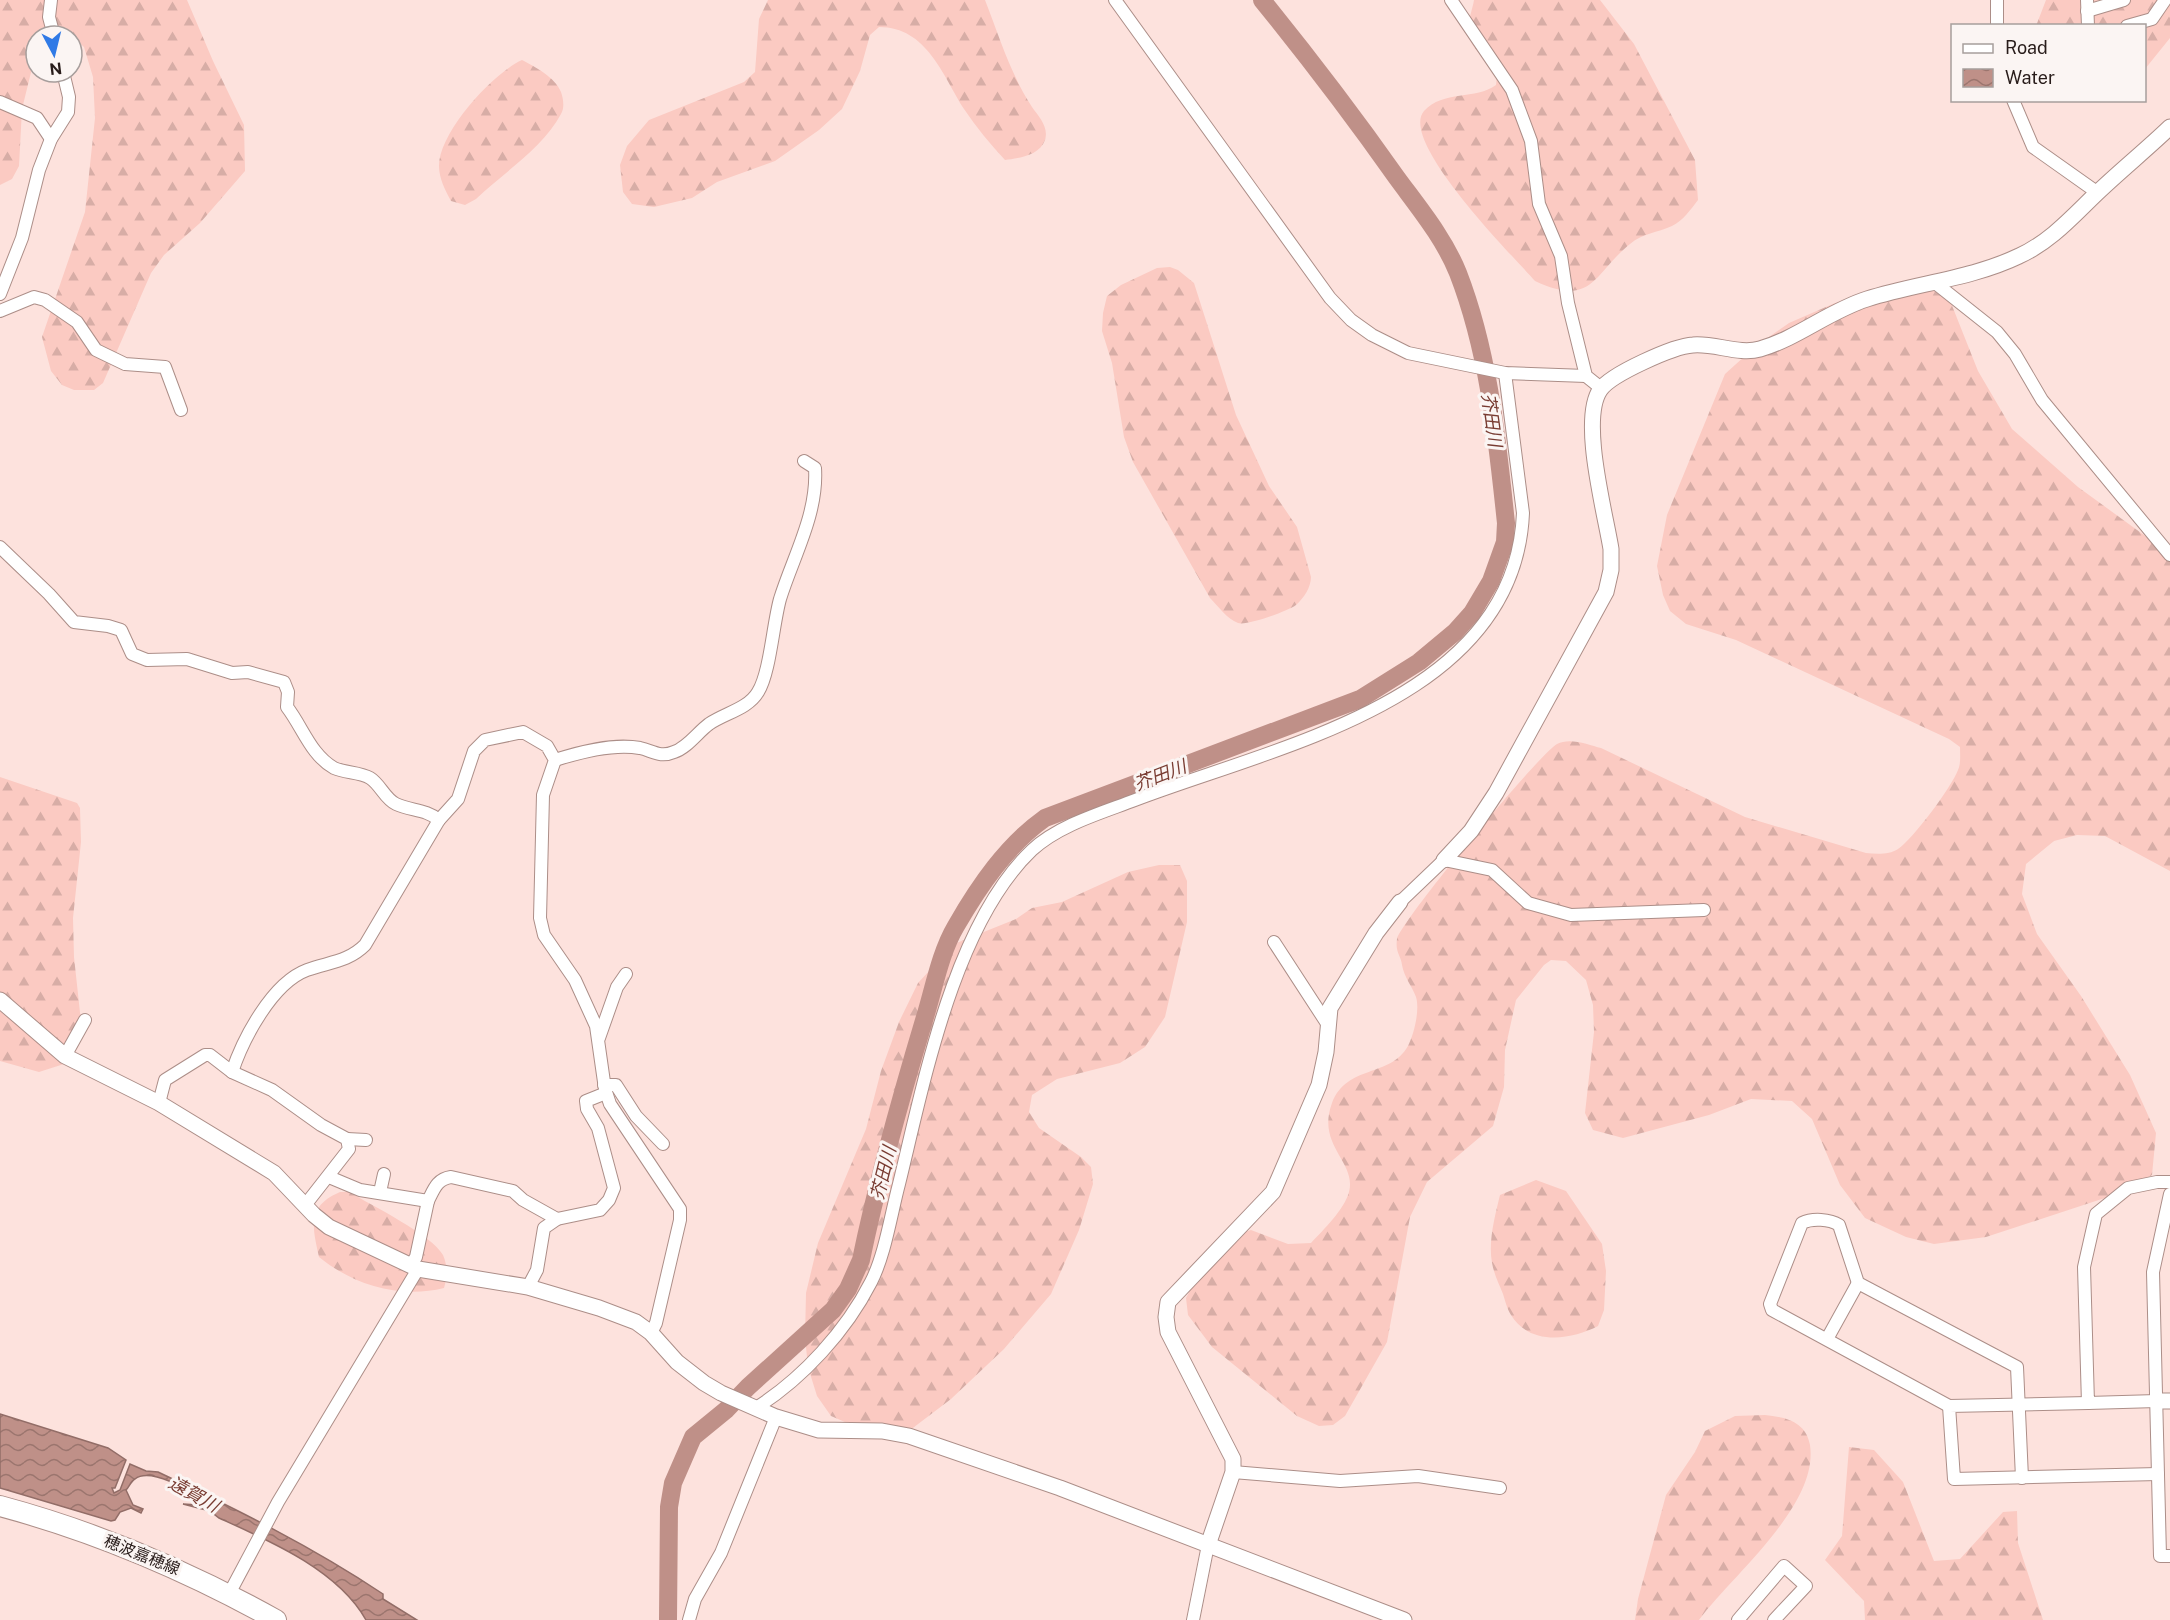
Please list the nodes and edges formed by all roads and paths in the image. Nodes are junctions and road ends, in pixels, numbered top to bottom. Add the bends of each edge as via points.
1 (51, 0) edge
2 (1115, 0) edge
3 (1451, 0) edge
4 (1997, 0) edge
5 (2124, 0) edge
6 (2165, 0) edge
7 (2087, 5) edge
8 (51, 24) edge
9 (1997, 24) edge
10 (2088, 24) edge
11 (2134, 24) edge
12 (66, 84) edge
13 (0, 102) edge
14 (2014, 102) edge
15 (2170, 127) edge
16 (51, 139) junction
17 (2098, 193) junction
18 (1934, 282) junction
19 (0, 294) edge
20 (0, 311) edge
21 (1505, 373) junction
22 (1586, 376) junction
23 (1601, 388) junction
24 (181, 410) dead end
25 (804, 461) dead end
26 (0, 546) edge
27 (2170, 555) edge
28 (555, 760) junction
29 (439, 820) junction
30 (1444, 860) junction
31 (1400, 902) joint
32 (1704, 910) dead end
33 (1274, 942) dead end
34 (626, 974) dead end
35 (0, 1000) edge
36 (85, 1020) dead end
37 (1328, 1025) junction
38 (600, 1038) junction
39 (65, 1056) junction
40 (232, 1072) junction
41 (605, 1089) junction
42 (159, 1103) junction
43 (347, 1139) junction
44 (366, 1140) dead end
45 (663, 1144) dead end
46 (384, 1174) dead end
47 (329, 1177) junction
48 (2170, 1182) edge
49 (380, 1192) junction
50 (2170, 1194) edge
51 (428, 1201) junction
52 (306, 1204) junction
53 (557, 1220) junction
54 (415, 1267) junction
55 (1858, 1283) junction
56 (528, 1287) junction
57 (651, 1333) junction
58 (1827, 1339) junction
59 (2163, 1401) edge
60 (2088, 1403) junction
61 (2019, 1405) junction
62 (1949, 1406) junction
63 (756, 1408) junction
64 (776, 1417) junction
65 (1233, 1472) junction
66 (2158, 1474) junction
67 (2022, 1478) junction
68 (1500, 1488) dead end
69 (0, 1506) edge
70 (1208, 1545) junction
71 (2170, 1556) edge
72 (231, 1590) junction
73 (276, 1620) edge
74 (689, 1620) edge
75 (1193, 1620) edge
76 (1404, 1620) edge
77 (1738, 1620) edge
78 (1774, 1620) edge

1 - 8 street
2 - 21 street via 1330,298 1351,320 1388,345 1408,353
3 - 22 street via 1512,90 1531,141 1539,204 1561,256
4 - 9 street
5 - 7 street
6 - 11 street via 2152,19
7 - 10 street
12 - 16 street via 68,112
13 - 16 street via 36,118
14 - 17 street via 2033,147
15 - 17 street
16 - 19 street via 32,189 22,238
17 - 18 street via 2043,243 1986,269
18 - 23 street via 1867,299 1756,350 1693,345 1677,348
18 - 27 street via 2003,340 2042,400
20 - 24 street via 34,297 45,300 77,322 96,350 125,364 165,367
21 - 22 street
21 - 63 street via 1523,513 1522,535 1516,564 1491,614 1444,663 1369,712 1329,732 1101,813 1049,837 1031,852 1001,888 964,954 922,1092 873,1279 849,1319 823,1348 783,1391
22 - 23 street
23 - 30 street via 1591,418 1611,549 1606,592 1496,793 1471,831
25 - 28 street via 815,468 816,483 809,517 780,600 758,693 748,703 709,724 676,752 659,756 639,748 618,748 580,752
26 - 29 street via 74,622 121,630 132,654 147,660 187,659 232,673 248,672 284,682 288,692 286,707 321,760 370,778 395,804 430,813
28 - 29 street via 547,746 523,732 485,740 474,751 458,799
28 - 38 street via 543,795 540,918 544,935 575,981
29 - 40 street via 365,945 342,961 306,970 292,979 255,1020
30 - 31 street
30 - 32 street via 1492,870 1528,903 1571,915
31 - 37 street via 1341,989 1330,1008
33 - 37 street
34 - 38 street via 617,987
35 - 39 street
36 - 39 street
37 - 65 street via 1319,1085 1273,1192 1168,1302 1168,1332 1230,1449
38 - 41 street
39 - 42 street
40 - 42 street via 205,1055 165,1080
40 - 43 street via 272,1090
41 - 45 street via 616,1085 636,1116
41 - 53 street via 586,1101 598,1128 614,1188 600,1210
41 - 57 street via 610,1104 680,1209
42 - 52 street via 274,1173
43 - 44 street
43 - 47 street via 349,1149
46 - 49 street
47 - 49 street via 360,1190
47 - 52 street
48 - 60 street via 2128,1188 2096,1214 2084,1267
49 - 51 street
50 - 59 street via 2153,1272
51 - 53 street via 437,1184 451,1177 513,1191
51 - 54 street
52 - 54 street via 329,1227
53 - 56 street via 544,1228 537,1270
54 - 56 street
54 - 72 street
55 - 58 street
55 - 58 street via 1839,1225 1833,1221 1802,1223 1770,1304 1772,1310
55 - 61 street via 2018,1367
56 - 57 street via 627,1318
57 - 63 street via 677,1362 721,1393
58 - 62 street
59 - 60 street
59 - 66 street
60 - 61 street
61 - 62 street
61 - 67 street
62 - 67 street via 1954,1479
63 - 64 street
64 - 70 street via 819,1430 882,1431 909,1436
64 - 74 street via 722,1553 695,1599
65 - 68 street via 1340,1481 1418,1476
65 - 70 street
66 - 67 street
66 - 71 street via 2160,1556
69 - 72 main road, 穂波嘉穂線 via 113,1542
70 - 75 street
70 - 76 street
72 - 73 main road, 穂波嘉穂線
77 - 78 street via 1784,1566 1806,1586

